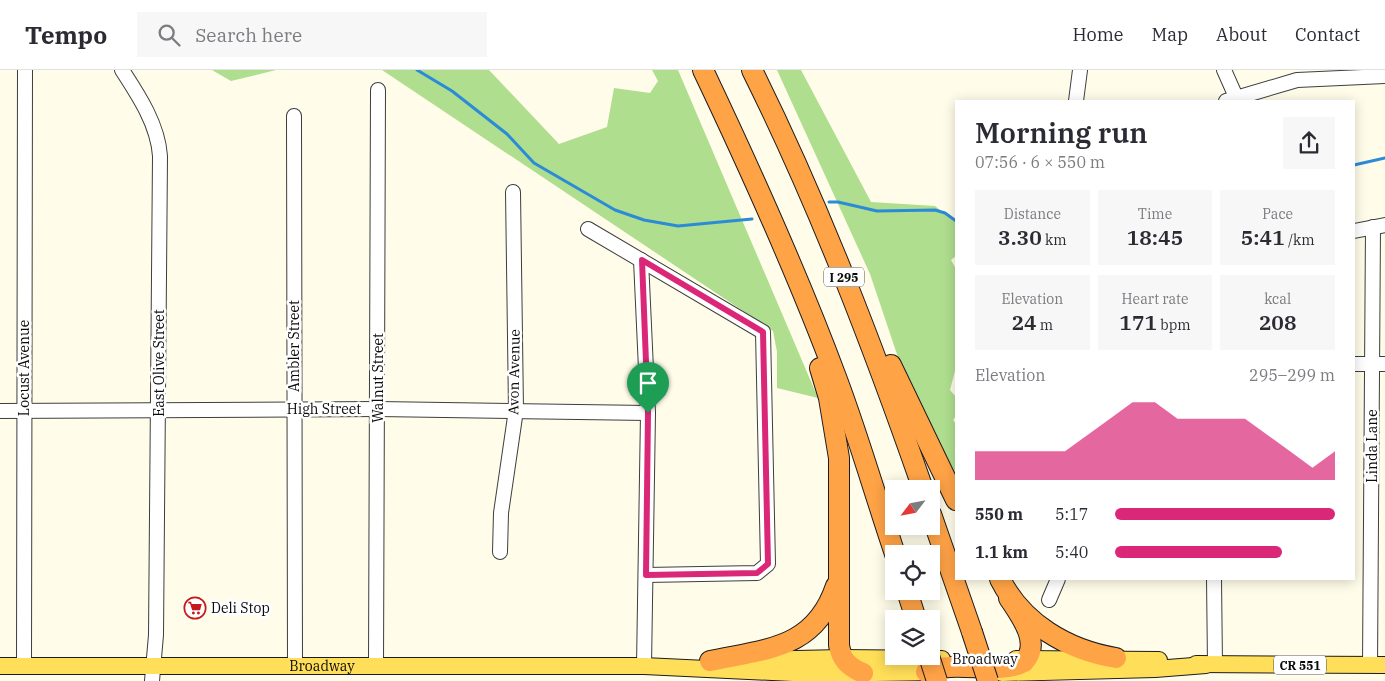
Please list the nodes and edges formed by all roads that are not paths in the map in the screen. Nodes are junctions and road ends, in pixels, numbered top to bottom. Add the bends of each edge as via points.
1 (25, 70) edge
2 (122, 70) edge
3 (704, 70) edge
4 (752, 70) edge
5 (1080, 70) edge
6 (1224, 70) edge
7 (1376, 74) edge
8 (378, 90) dead end
9 (1231, 99) edge
10 (1076, 100) edge
11 (294, 116) dead end
12 (513, 192) dead end
13 (813, 200) junction
14 (1379, 226) edge
15 (588, 229) dead end
16 (1355, 231) edge
17 (785, 246) junction
18 (642, 260) junction
19 (1355, 364) edge
20 (1379, 364) edge
21 (294, 409) junction
22 (378, 409) junction
23 (159, 410) junction
24 (516, 410) junction
25 (0, 411) edge
26 (24, 411) junction
27 (648, 413) junction
28 (920, 480) edge
29 (955, 498) edge
30 (938, 535) edge
31 (892, 545) edge
32 (500, 552) dead end
33 (840, 572) junction
34 (646, 575) junction
35 (1001, 580) edge
36 (1058, 580) edge
37 (1214, 580) edge
38 (1010, 598) junction
39 (1049, 600) dead end
40 (842, 658) junction
41 (1116, 658) junction
42 (1027, 659) junction
43 (710, 661) junction
44 (1210, 665) junction
45 (1378, 665) edge
46 (0, 666) edge
47 (24, 666) junction
48 (295, 666) junction
49 (644, 666) junction
50 (376, 667) junction
51 (931, 670) edge
52 (154, 673) edge
53 (863, 674) junction
54 (988, 681) edge

1 - 26 street, Locust Avenue
2 - 23 street, East Olive Street via 147,112 159,143
3 - 17 highway
4 - 13 highway, I 295
5 - 10 street
6 - 9 street
7 - 9 street via 1297,80
8 - 22 street, Walnut Street
11 - 21 street, Ambler Street
12 - 24 street, Avon Avenue
13 - 28 highway, I 295 via 866,329
13 - 29 highway
14 - 16 street
14 - 20 street, Linda Lane
15 - 18 street
17 - 31 highway via 837,378
17 - 33 highway via 829,398 835,430 839,471
18 - 27 street
18 - 34 street via 763,332 768,564 757,573
19 - 20 street
20 - 45 street, Linda Lane
21 - 22 street, High Street
21 - 23 street, High Street
21 - 48 street, Ambler Street
22 - 24 street, High Street
22 - 50 street, Walnut Street
23 - 26 street, High Street
23 - 52 street, East Olive Street
24 - 27 street, High Street
24 - 32 street, Avon Avenue via 501,513
25 - 26 street, High Street
26 - 47 street, Locust Avenue
27 - 34 street
30 - 54 highway, bridge
33 - 40 highway via 839,645
33 - 43 highway via 826,608 805,634 780,646
34 - 49 street
35 - 38 highway
36 - 39 street
37 - 44 street
38 - 41 highway via 1024,615 1055,636 1092,653
38 - 42 highway via 1027,627 1030,646
40 - 42 main road, Broadway / CR 551
40 - 43 main road, Broadway / CR 551
40 - 53 highway
41 - 42 main road, Broadway / CR 551
41 - 44 main road, Broadway / CR 551
42 - 51 highway via 1019,665 938,667
43 - 49 main road, Broadway / CR 551
44 - 45 main road, Broadway / CR 551
44 - 51 main road, Broadway / CR 551 via 1057,672
46 - 47 main road, Broadway / CR 551
47 - 52 main road, Broadway / CR 551
48 - 50 main road, Broadway / CR 551
48 - 52 main road, Broadway / CR 551
49 - 50 main road, Broadway / CR 551
49 - 53 main road, Broadway / CR 551
51 - 53 main road, Broadway / CR 551

